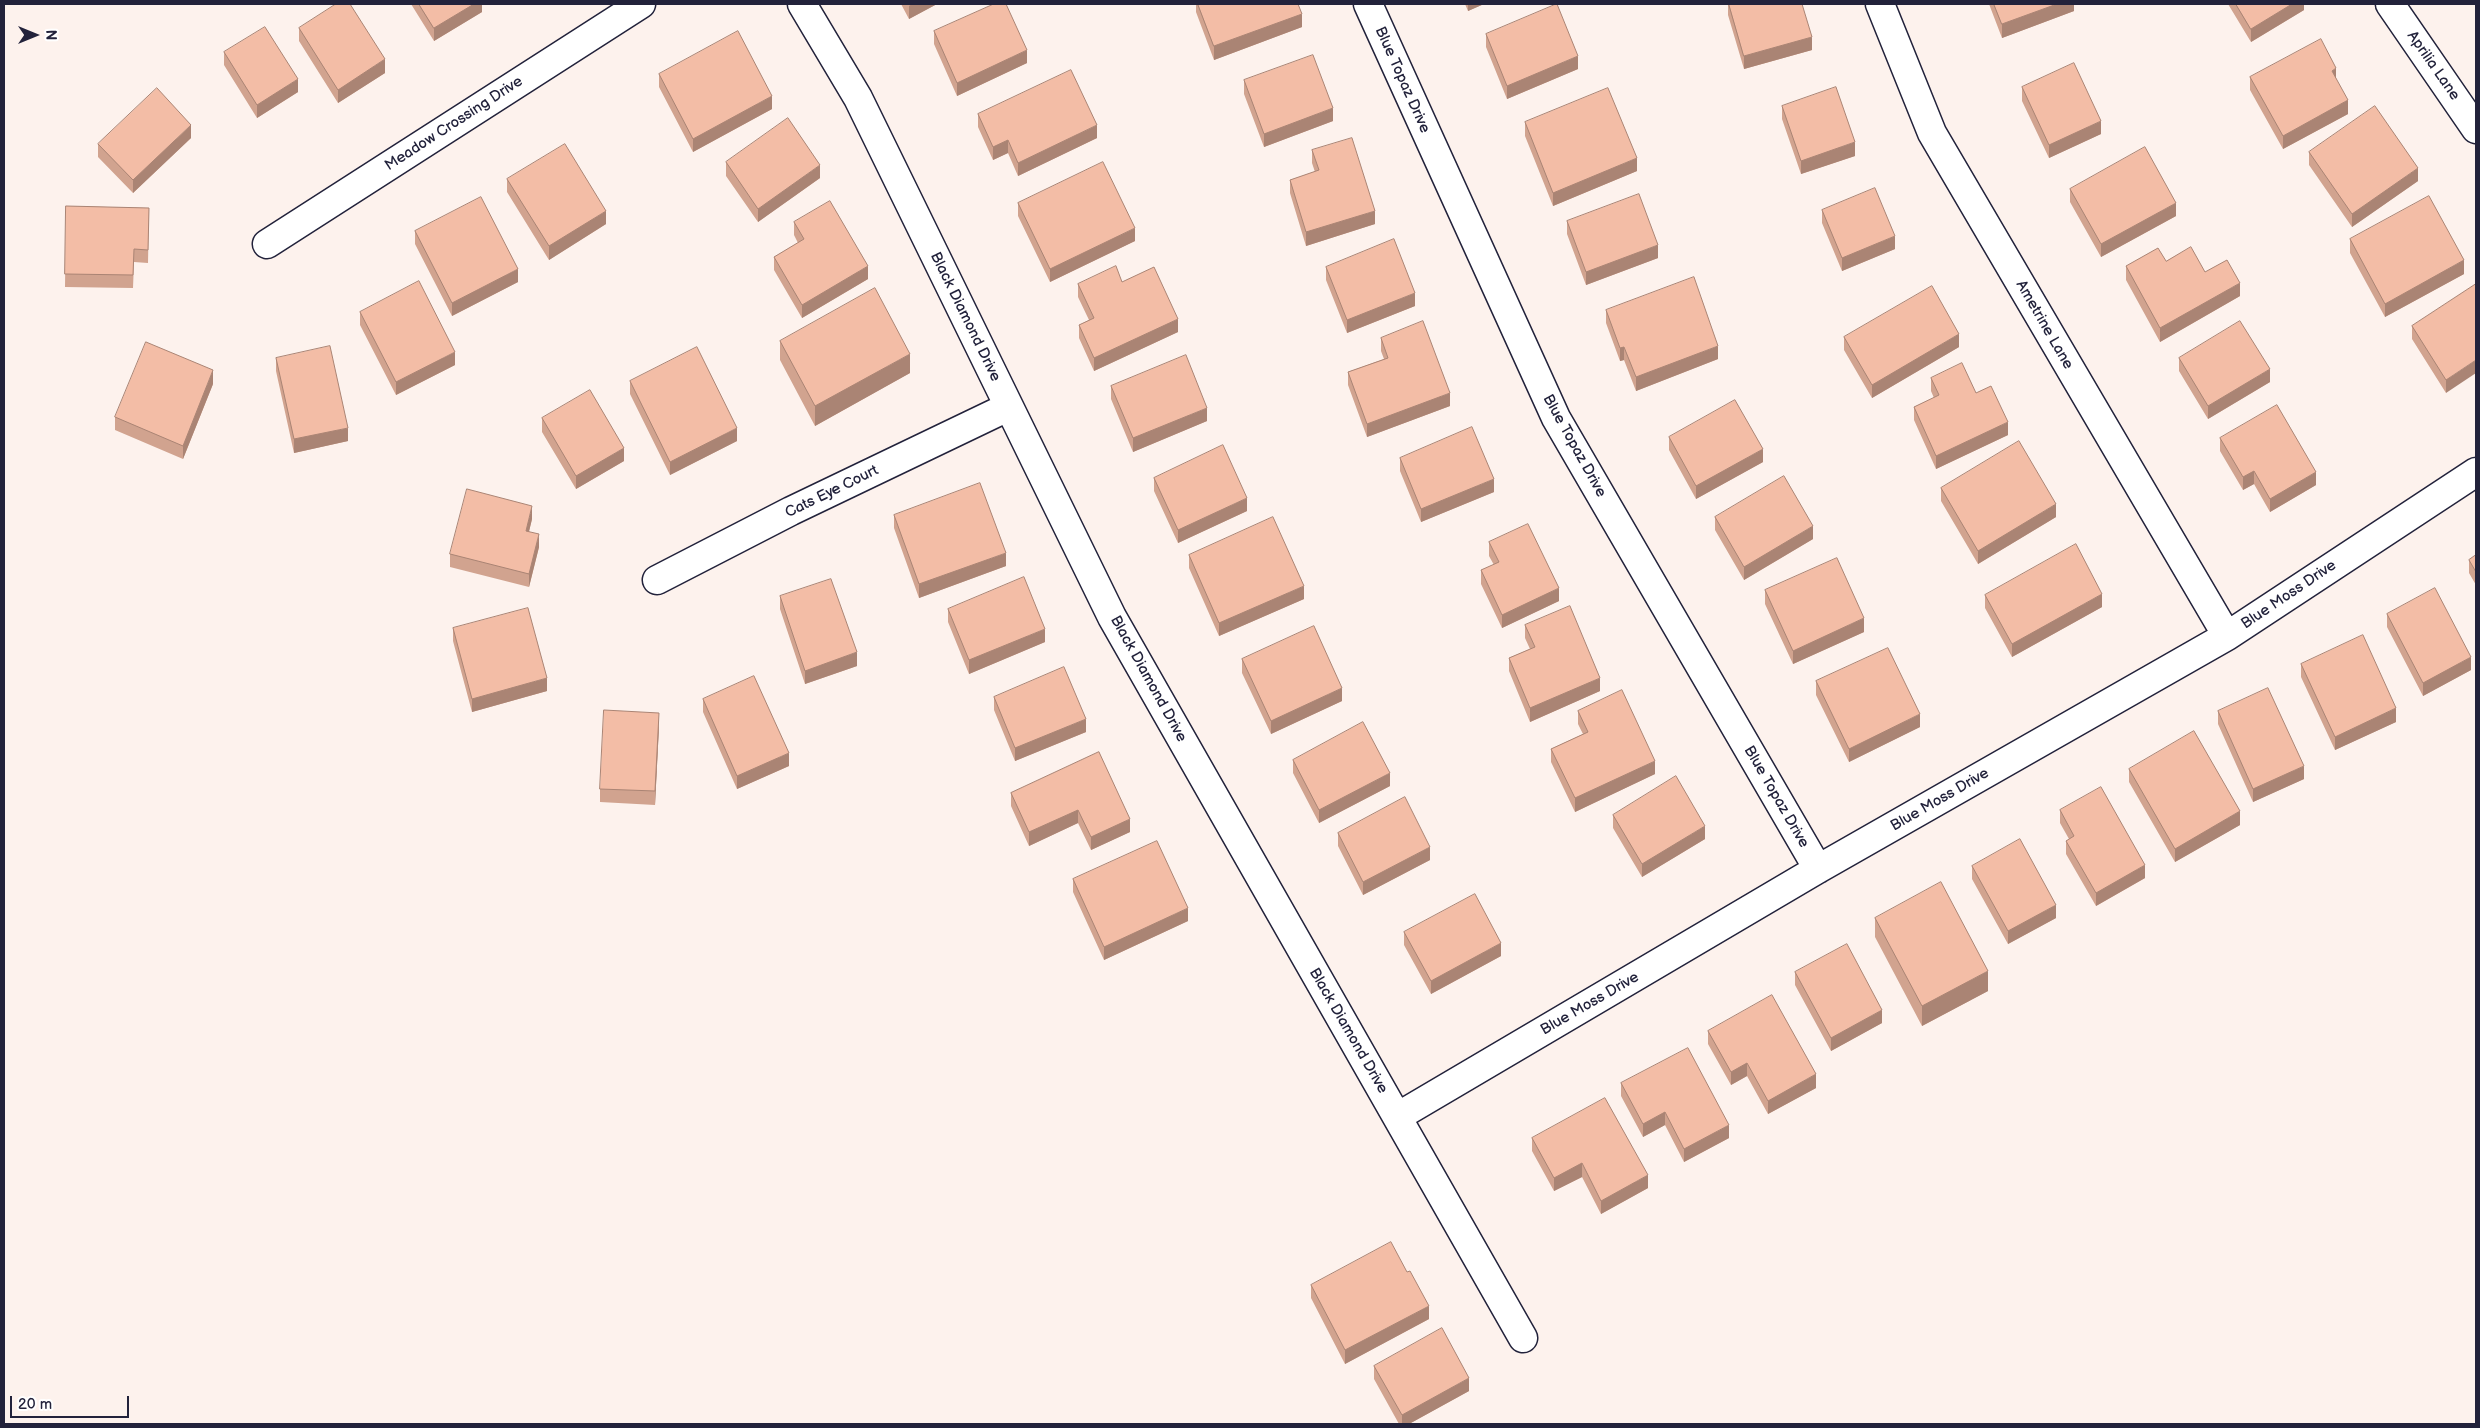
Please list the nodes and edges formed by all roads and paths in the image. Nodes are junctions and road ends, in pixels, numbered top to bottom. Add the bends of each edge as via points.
1 (641, 4) edge
2 (802, 4) edge
3 (1368, 4) edge
4 (1880, 4) edge
5 (2390, 4) edge
6 (2476, 129) edge
7 (267, 244) dead end
8 (1008, 407) junction
9 (2476, 472) edge
10 (657, 580) dead end
11 (2227, 636) junction
12 (1818, 869) junction
13 (1397, 1117) junction
14 (1523, 1338) dead end

1 - 7 street, Meadow Crossing Drive
2 - 8 street, Black Diamond Drive via 858,98
3 - 12 street, Blue Topaz Drive via 1556,418
4 - 11 street, Ametrine Lane via 1932,134
5 - 6 street, Aprilia Lane
8 - 10 street, Cats Eye Court via 791,511
8 - 13 street, Black Diamond Drive via 1112,617
9 - 11 street, Blue Moss Drive
11 - 12 street, Blue Moss Drive
12 - 13 street, Blue Moss Drive
13 - 14 street, Black Diamond Drive

